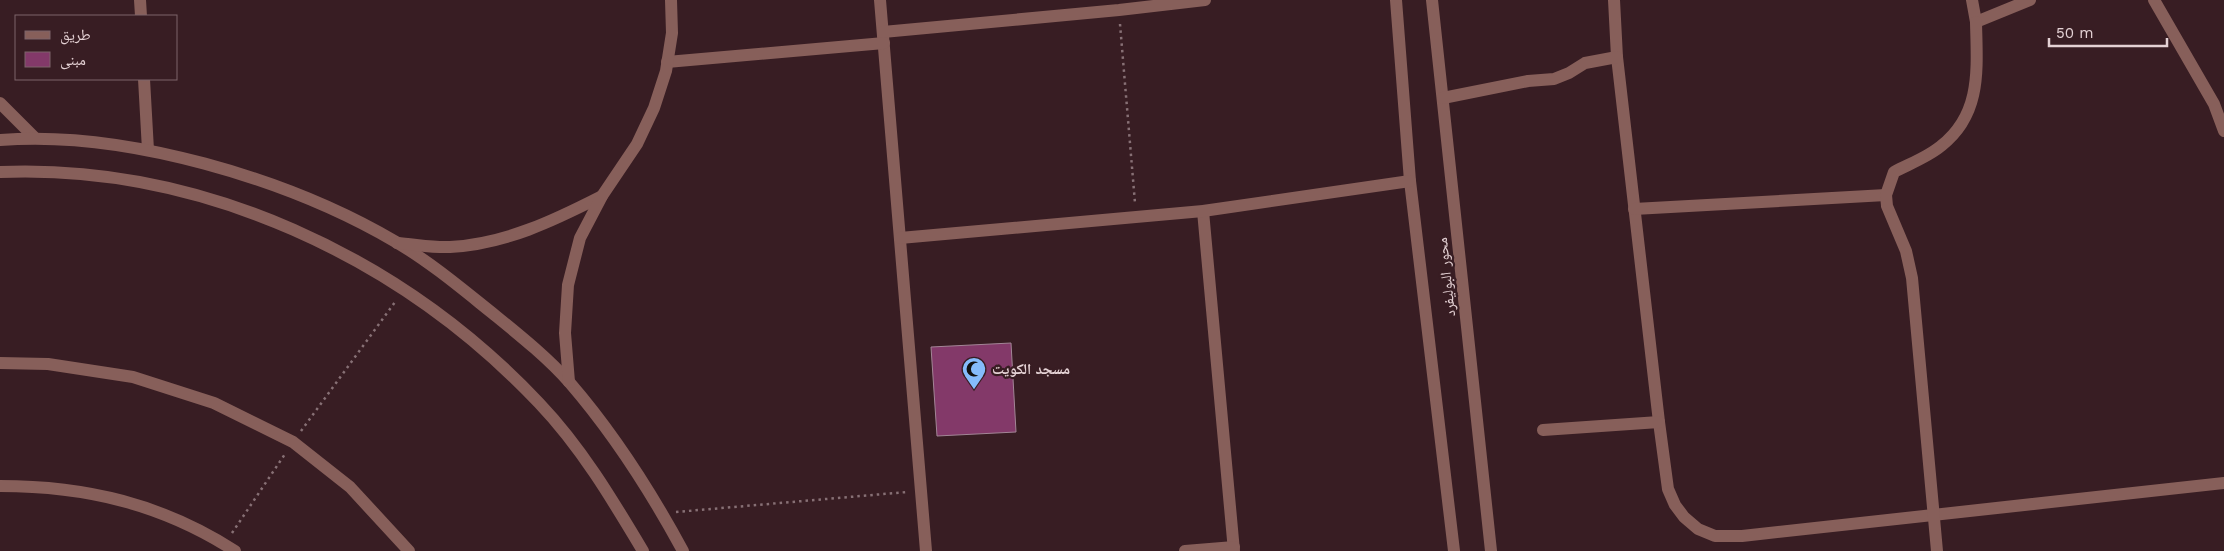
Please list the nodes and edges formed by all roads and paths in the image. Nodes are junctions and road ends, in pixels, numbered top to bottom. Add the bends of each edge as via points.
1 (140, 0) edge
2 (671, 0) edge
3 (880, 0) edge
4 (1205, 0) edge
5 (1396, 0) edge
6 (1432, 0) edge
7 (1614, 0) edge
8 (1972, 0) edge
9 (2030, 0) edge
10 (2154, 0) edge
11 (1119, 10) junction
12 (141, 15) edge
13 (1976, 22) junction
14 (883, 38) junction
15 (1617, 58) junction
16 (667, 62) junction
17 (144, 80) edge
18 (1443, 98) junction
19 (0, 103) edge
20 (2224, 131) edge
21 (34, 137) junction
22 (0, 140) edge
23 (148, 150) junction
24 (0, 172) edge
25 (1410, 181) junction
26 (1886, 195) junction
27 (602, 196) junction
28 (1634, 209) junction
29 (1203, 211) junction
30 (1136, 217) junction
31 (900, 238) junction
32 (397, 242) junction
33 (404, 290) junction
34 (0, 363) edge
35 (569, 382) junction
36 (1659, 422) junction
37 (1543, 430) dead end
38 (293, 442) junction
39 (2224, 483) edge
40 (0, 486) edge
41 (921, 491) junction
42 (662, 514) junction
43 (1934, 515) junction
44 (230, 548) edge
45 (1234, 549) edge
46 (409, 551) edge
47 (643, 551) edge
48 (683, 551) edge
49 (926, 551) edge
50 (1185, 551) edge
51 (1454, 551) edge
52 (1491, 551) edge
53 (1937, 551) edge

1 - 12 street
2 - 16 street via 672,32
3 - 14 street
4 - 11 street
5 - 25 street, محور البوليفرد
6 - 18 street, محور البوليفرد
7 - 15 street
8 - 13 street
9 - 13 street
10 - 20 street via 2214,104
11 - 14 street
11 - 30 path
13 - 26 street via 1976,91 1958,131 1941,147 1894,172
14 - 16 street
14 - 31 street
15 - 18 street via 1585,63 1554,79
15 - 28 street
16 - 27 street via 654,108 638,144
17 - 23 street
18 - 52 street, محور البوليفرد
19 - 21 street
21 - 22 street
21 - 23 street
23 - 32 street via 251,176 339,212
24 - 33 street via 60,172 150,184 238,207 322,242 368,266
25 - 29 street
25 - 51 street, محور البوليفرد
26 - 28 street
26 - 43 street via 1912,278
27 - 32 street via 553,221 502,239 449,247
27 - 35 street via 580,238 568,285 565,333
28 - 36 street
29 - 30 street
29 - 45 street
30 - 31 street
31 - 41 street
32 - 35 street via 507,325
33 - 38 path
33 - 47 street via 474,340 540,403 596,474
34 - 38 street via 48,364 132,377 214,403
35 - 42 street via 626,456
36 - 37 street
36 - 43 street via 1668,489 1675,505 1698,529 1715,536 1742,536
38 - 44 path
38 - 46 street via 350,487
39 - 43 street
40 - 44 street via 44,486 107,496 168,515
41 - 42 path
41 - 49 street
42 - 48 street
43 - 53 street
45 - 50 street

